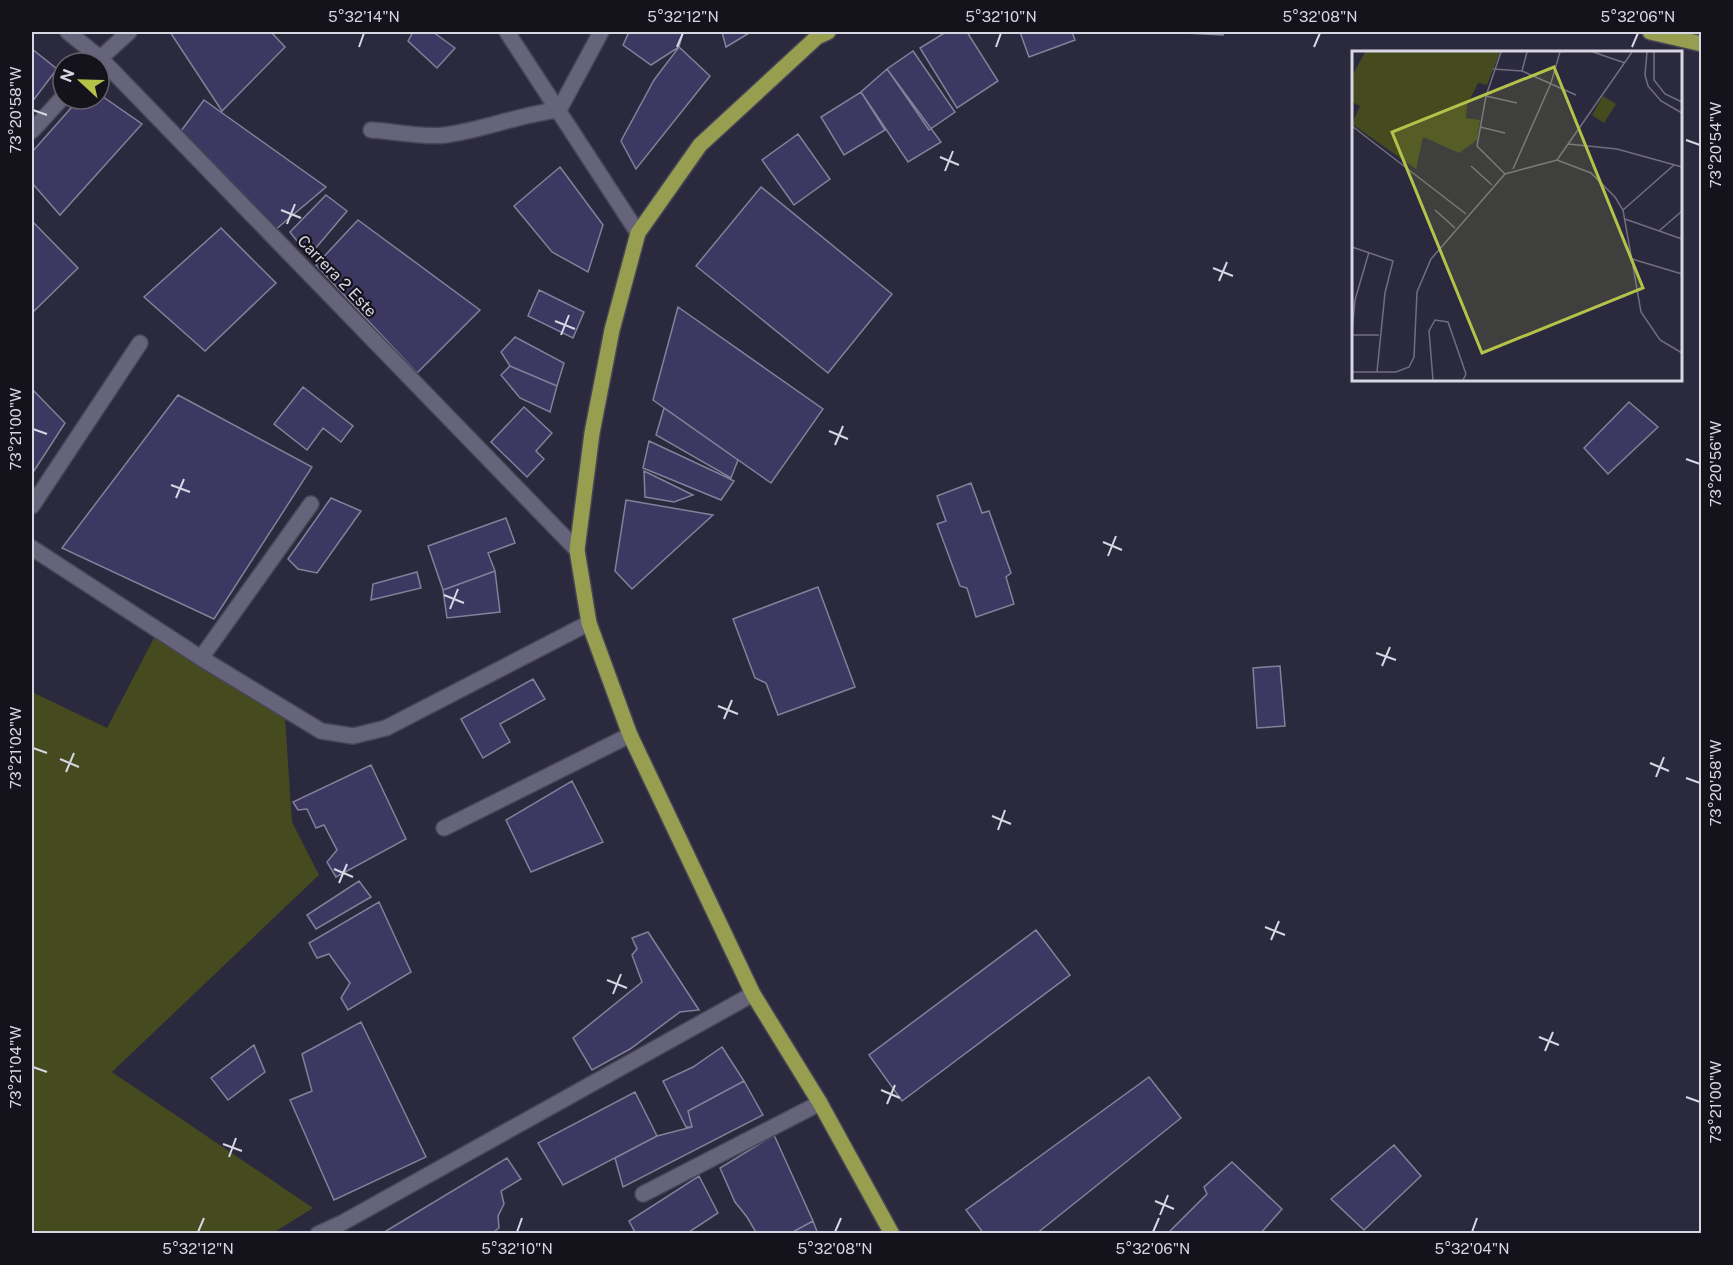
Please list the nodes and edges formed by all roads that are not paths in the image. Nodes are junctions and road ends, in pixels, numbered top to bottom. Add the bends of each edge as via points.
1 (68, 32) edge
2 (129, 32) edge
3 (507, 32) edge
4 (601, 32) edge
5 (828, 32) edge
6 (1650, 32) edge
7 (1701, 44) edge
8 (88, 51) edge
9 (109, 51) edge
10 (111, 74) edge
11 (51, 110) edge
12 (559, 110) junction
13 (371, 130) dead end
14 (32, 131) edge
15 (638, 233) junction
16 (140, 343) dead end
17 (310, 504) dead end
18 (32, 506) edge
19 (32, 548) edge
20 (578, 550) junction
21 (589, 623) junction
22 (201, 658) junction
23 (630, 735) junction
24 (444, 828) dead end
25 (753, 994) junction
26 (820, 1103) junction
27 (643, 1194) dead end
28 (318, 1233) edge
29 (892, 1233) edge

1 - 8 street, Carrera 2 Este
2 - 9 street
3 - 12 street
4 - 12 street
5 - 15 main road via 817,37 700,145
6 - 7 main road
10 - 20 street, Carrera 2 Este
11 - 14 street
12 - 13 street via 535,112 490,127 442,136
12 - 15 street
15 - 20 main road via 612,330 592,433
16 - 18 street
17 - 22 street
19 - 22 street
20 - 21 main road
21 - 22 street via 386,728 353,736 321,731
21 - 23 main road
23 - 24 street
23 - 25 main road
25 - 26 main road
25 - 28 street
26 - 27 street
26 - 29 main road

